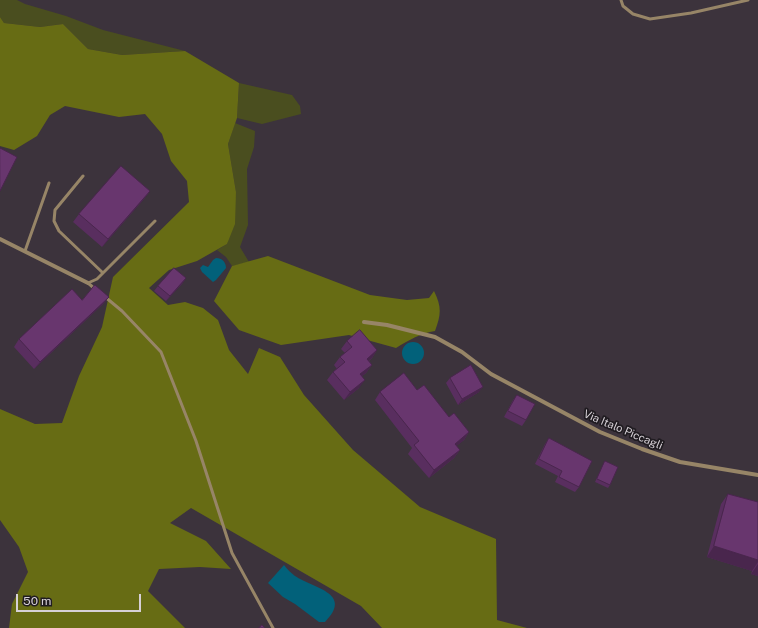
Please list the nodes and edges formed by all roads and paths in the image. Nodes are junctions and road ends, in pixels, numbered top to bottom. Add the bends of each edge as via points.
1 (621, 0) edge
2 (748, 0) edge
3 (83, 176) dead end
4 (49, 183) dead end
5 (155, 221) dead end
6 (0, 239) edge
7 (25, 251) junction
8 (104, 273) junction
9 (88, 283) junction
10 (364, 322) dead end
11 (758, 475) edge
12 (273, 628) edge

1 - 2 lane via 623,6 632,14 650,19
3 - 8 lane via 55,210 54,221 59,231
4 - 7 lane
5 - 8 lane
6 - 7 street
7 - 9 street
8 - 9 lane
9 - 12 lane via 122,311 160,352 196,441 232,553
10 - 11 street, Via Italo Piccagli via 393,326 435,337 462,352 491,374 600,432 642,449 680,462

